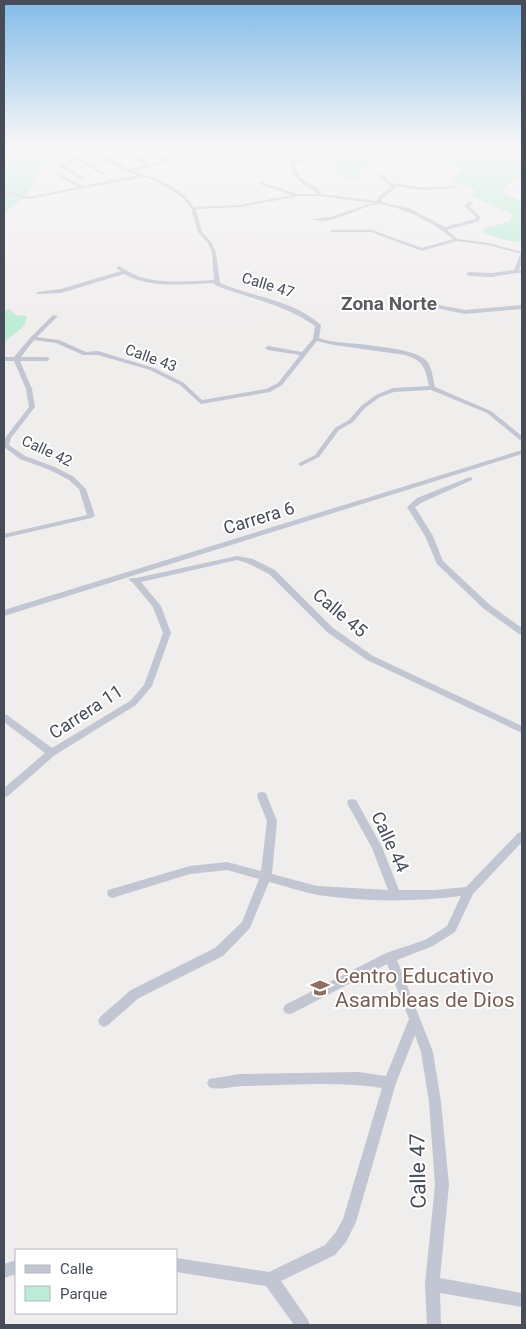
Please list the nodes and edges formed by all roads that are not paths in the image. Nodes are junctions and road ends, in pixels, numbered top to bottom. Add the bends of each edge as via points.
1 (216, 207) edge
2 (365, 207) edge
3 (397, 207) edge
4 (467, 207) edge
5 (193, 208) joint
6 (314, 218) dead end
7 (444, 229) junction
8 (332, 231) dead end
9 (457, 240) junction
10 (522, 254) edge
11 (119, 268) dead end
12 (519, 271) edge
13 (124, 272) junction
14 (469, 274) dead end
15 (216, 281) junction
16 (39, 294) dead end
17 (433, 306) dead end
18 (522, 307) edge
19 (55, 316) dead end
20 (33, 338) junction
21 (316, 339) junction
22 (268, 348) dead end
23 (302, 354) junction
24 (4, 359) edge
25 (16, 359) junction
26 (47, 359) dead end
27 (432, 388) junction
28 (522, 428) edge
29 (512, 430) junction
30 (4, 431) edge
31 (6, 438) edge
32 (522, 439) edge
33 (522, 452) edge
34 (509, 456) junction
35 (522, 461) edge
36 (301, 464) dead end
37 (470, 479) dead end
38 (4, 536) edge
39 (117, 578) junction
40 (136, 581) junction
41 (4, 613) edge
42 (522, 632) edge
43 (4, 716) edge
44 (522, 730) edge
45 (52, 753) junction
46 (4, 793) edge
47 (262, 796) dead end
48 (352, 803) dead end
49 (522, 836) edge
50 (266, 876) junction
51 (469, 891) junction
52 (112, 893) dead end
53 (395, 895) junction
54 (390, 956) junction
55 (288, 1008) dead end
56 (415, 1019) junction
57 (104, 1021) dead end
58 (213, 1083) dead end
59 (390, 1083) junction
60 (178, 1264) edge
61 (270, 1279) junction
62 (432, 1284) junction
63 (522, 1300) edge
64 (303, 1325) edge
65 (434, 1325) edge

1 - 5 street
2 - 6 street via 330,218
3 - 7 street
4 - 7 street via 477,214 477,220
5 - 15 street, Calle 47 via 200,232 214,253
7 - 9 street
8 - 9 street via 372,231 422,250
9 - 10 street via 488,244
10 - 12 street
11 - 13 street
12 - 14 street
13 - 15 street via 158,282
13 - 16 street via 61,291
15 - 21 street, Calle 47 via 231,290 289,306 309,317 318,325
17 - 18 street via 465,312
19 - 20 street
20 - 23 street, Calle 43 via 57,341 85,354 98,353 152,369 182,384 201,402 268,391 280,384
20 - 25 street
21 - 23 street
21 - 27 street via 408,353 422,360
22 - 23 street
24 - 25 street
25 - 26 street
25 - 31 street, Calle 42 via 29,389 32,407
27 - 29 street via 489,412
27 - 36 street via 393,390 378,396 351,421 337,429 317,456
28 - 29 street
29 - 32 street
30 - 31 street
31 - 38 street, Calle 42 via 5,445 21,459 48,466 81,487 92,516
33 - 34 street, Carrera 6
34 - 35 street
34 - 39 street, Carrera 6
37 - 42 street via 411,507 440,562 487,607
39 - 40 street
39 - 41 street, Carrera 6
40 - 44 street, Calle 45 via 219,561 237,558 250,561 272,572 330,630 370,658
40 - 45 street, Carrera 11 via 157,606 167,633 148,686 133,703
43 - 45 street
45 - 46 street, Carrera 11
47 - 50 street via 272,821
48 - 53 street, Calle 44 via 377,847
49 - 51 street
50 - 52 street via 227,866 190,870
50 - 53 street via 317,890
50 - 57 street via 246,925 219,952 135,994
51 - 53 street via 435,896
51 - 54 street via 451,929 429,943
54 - 55 street
54 - 56 street, Calle 47
56 - 59 street
56 - 62 street, Calle 47 via 428,1060 435,1102 442,1185
58 - 59 street via 359,1078
59 - 61 street via 349,1222 341,1237 330,1250
60 - 61 street
61 - 64 street
62 - 63 street
62 - 65 street, Calle 47

